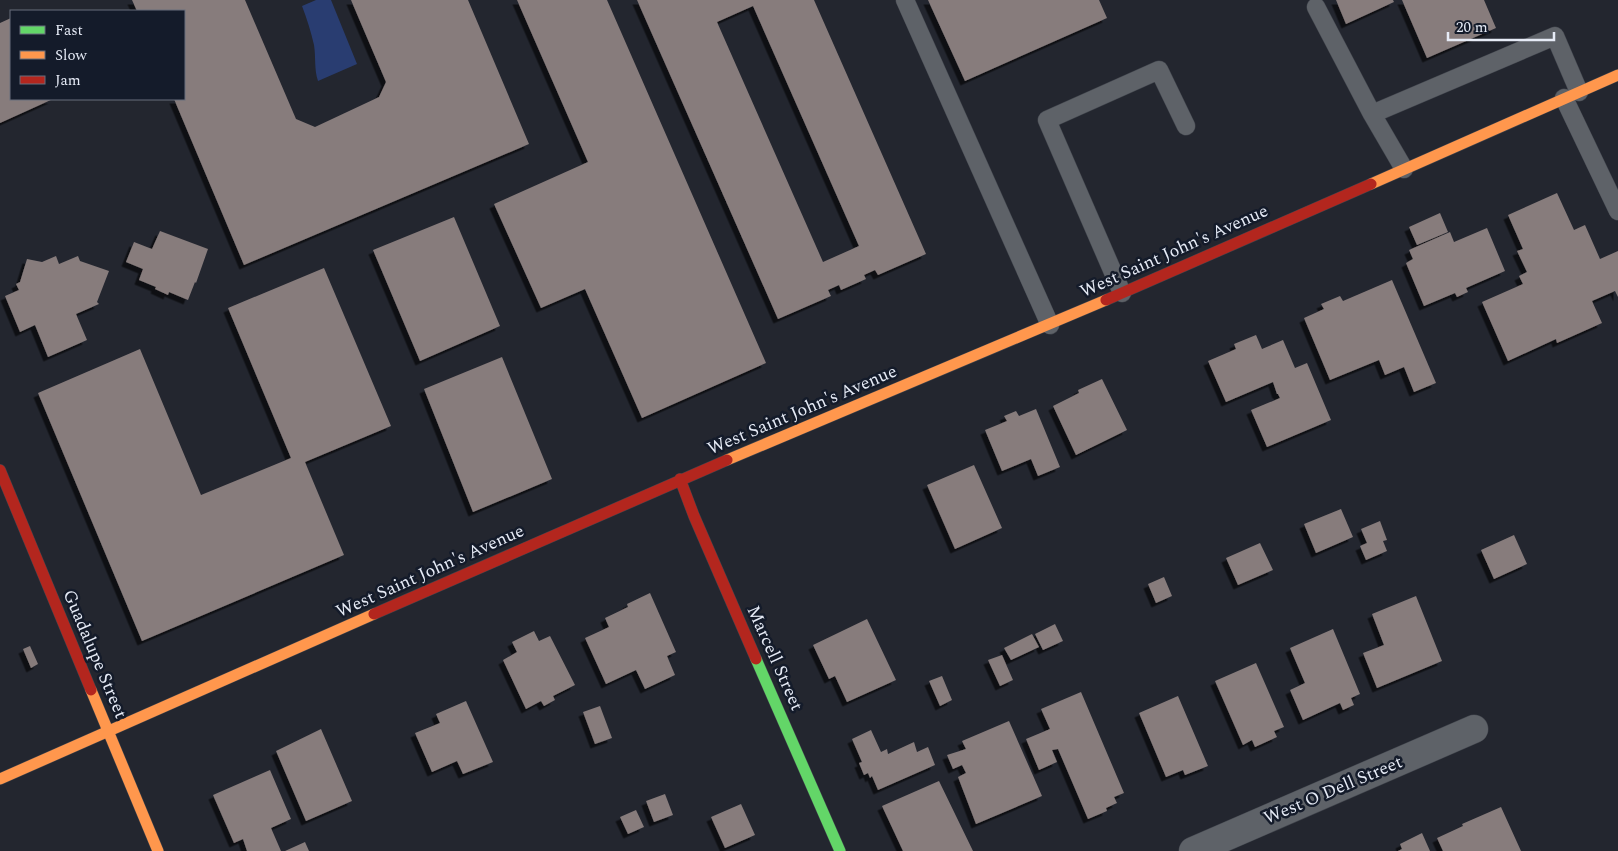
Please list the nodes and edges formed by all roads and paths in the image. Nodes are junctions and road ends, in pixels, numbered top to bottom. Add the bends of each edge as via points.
1 (905, 0) edge
2 (1316, 7) dead end
3 (1618, 75) edge
4 (1572, 95) junction
5 (1372, 114) junction
6 (1186, 126) dead end
7 (1404, 169) junction
8 (1618, 211) edge
9 (1122, 293) junction
10 (1050, 325) junction
11 (0, 470) edge
12 (680, 479) junction
13 (108, 730) junction
14 (1474, 730) dead end
15 (0, 778) edge
16 (158, 851) edge
17 (840, 851) edge
18 (1193, 851) edge

1 - 10 lane
2 - 5 lane
3 - 4 street, West Saint John's Avenue
4 - 5 lane via 1555,36
4 - 7 street, West Saint John's Avenue
4 - 8 lane
5 - 7 lane
6 - 9 lane via 1159,70 1047,120
7 - 9 street, West Saint John's Avenue
9 - 10 street, West Saint John's Avenue
10 - 12 street, West Saint John's Avenue
11 - 13 street, Guadalupe Street
12 - 13 street, West Saint John's Avenue
12 - 17 street, Marcell Street
13 - 15 street, West Saint John's Avenue
13 - 16 street, Guadalupe Street
14 - 18 street, West O Dell Street

